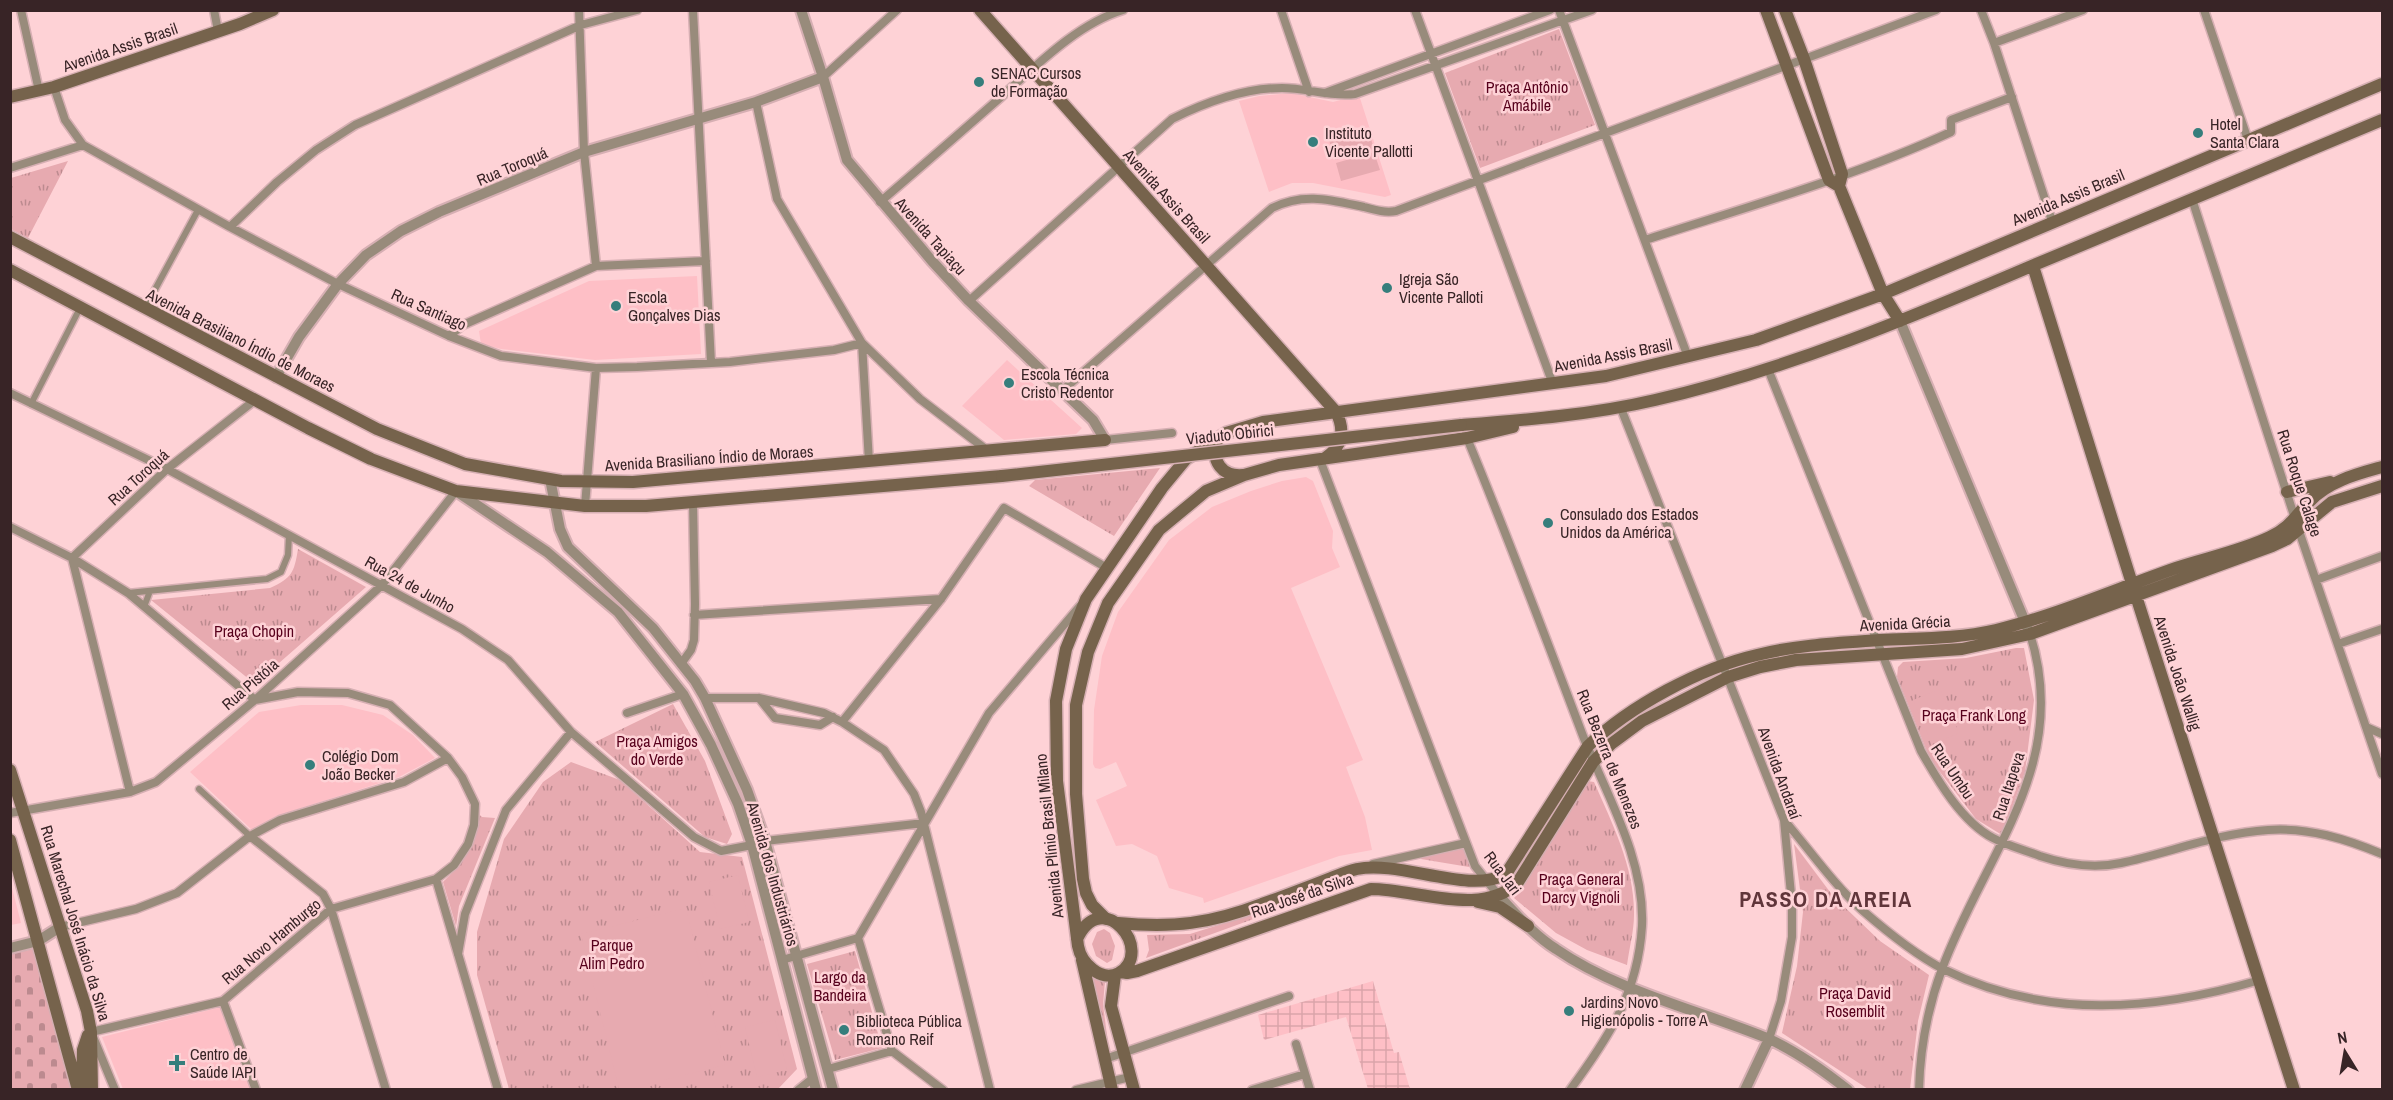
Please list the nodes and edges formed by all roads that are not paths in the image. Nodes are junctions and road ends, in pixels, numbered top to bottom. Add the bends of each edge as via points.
1 (21, 10) edge
2 (214, 10) edge
3 (273, 10) edge
4 (579, 10) edge
5 (637, 10) edge
6 (693, 10) edge
7 (801, 10) edge
8 (897, 10) edge
9 (980, 10) edge
10 (1123, 10) edge
11 (1281, 10) edge
12 (1415, 10) edge
13 (1550, 10) edge
14 (1559, 10) edge
15 (1592, 10) edge
16 (1766, 10) edge
17 (1785, 10) edge
18 (1936, 10) edge
19 (1981, 10) edge
20 (2083, 10) edge
21 (2204, 10) edge
22 (1563, 21) junction
23 (581, 25) junction
24 (219, 31) junction
25 (1994, 43) junction
26 (1431, 55) junction
27 (1804, 60) junction
28 (1788, 66) junction
29 (1435, 67) junction
30 (1033, 69) junction
31 (823, 77) junction
32 (2382, 84) edge
33 (54, 87) junction
34 (39, 91) junction
35 (1309, 92) junction
36 (1322, 94) junction
37 (2012, 97) junction
38 (10, 98) edge
39 (756, 102) junction
40 (698, 118) junction
41 (2382, 120) edge
42 (1605, 133) junction
43 (2248, 140) junction
44 (83, 145) junction
45 (584, 152) junction
46 (1119, 166) junction
47 (10, 168) edge
48 (1478, 180) junction
49 (1837, 180) junction
50 (2192, 199) junction
51 (880, 202) junction
52 (198, 210) junction
53 (2052, 221) junction
54 (230, 227) junction
55 (10, 237) edge
56 (1645, 240) junction
57 (706, 261) junction
58 (1206, 264) junction
59 (596, 266) junction
60 (2033, 266) junction
61 (10, 270) edge
62 (338, 284) junction
63 (1883, 294) junction
64 (969, 301) junction
65 (80, 308) junction
66 (145, 309) junction
67 (1900, 321) junction
68 (449, 336) junction
69 (862, 343) junction
70 (1688, 357) junction
71 (711, 363) junction
72 (596, 368) junction
73 (1768, 369) junction
74 (276, 377) junction
75 (1553, 384) junction
76 (1063, 390) junction
77 (10, 393) edge
78 (255, 400) junction
79 (32, 404) junction
80 (1620, 406) junction
81 (1335, 412) junction
82 (1546, 418) junction
83 (1173, 433) dead end
84 (1226, 433) junction
85 (1467, 438) junction
86 (1104, 440) junction
87 (989, 451) junction
88 (1320, 460) junction
89 (869, 462) junction
90 (2382, 467) edge
91 (167, 469) junction
92 (1244, 475) junction
93 (2346, 477) junction
94 (550, 479) junction
95 (588, 483) junction
96 (2382, 486) edge
97 (456, 491) junction
98 (2287, 492) junction
99 (693, 503) junction
100 (555, 504) junction
101 (585, 506) junction
102 (2297, 525) junction
103 (10, 527) edge
104 (289, 535) junction
105 (2382, 556) edge
106 (72, 558) junction
107 (1107, 568) junction
108 (2316, 580) junction
109 (382, 585) junction
110 (2134, 589) junction
111 (150, 591) junction
112 (128, 593) junction
113 (941, 599) junction
114 (1086, 599) junction
115 (144, 606) junction
116 (694, 615) junction
117 (2027, 628) junction
118 (2382, 629) edge
119 (1878, 640) junction
120 (2338, 644) junction
121 (1883, 653) junction
122 (681, 664) junction
123 (1723, 665) junction
124 (667, 672) junction
125 (1728, 677) junction
126 (683, 694) junction
127 (705, 698) junction
128 (759, 698) junction
129 (255, 700) junction
130 (627, 713) dead end
131 (833, 717) junction
132 (842, 722) junction
133 (2366, 727) junction
134 (571, 732) junction
135 (2382, 734) edge
136 (1588, 746) junction
137 (448, 758) junction
138 (1593, 762) junction
139 (10, 770) edge
140 (2382, 774) edge
141 (199, 789) dead end
142 (130, 792) junction
143 (24, 810) junction
144 (10, 813) edge
145 (756, 814) junction
146 (743, 819) junction
147 (1784, 820) junction
148 (924, 823) junction
149 (250, 836) junction
150 (10, 840) edge
151 (2215, 840) junction
152 (765, 841) junction
153 (1466, 843) junction
154 (2003, 843) junction
155 (752, 845) junction
156 (2382, 854) edge
157 (1357, 869) junction
158 (436, 879) junction
159 (1486, 881) junction
160 (1499, 896) junction
161 (1477, 901) junction
162 (331, 909) junction
163 (1112, 921) junction
164 (1528, 926) junction
165 (60, 927) junction
166 (858, 938) junction
167 (1077, 939) junction
168 (38, 941) junction
169 (10, 948) edge
170 (458, 954) junction
171 (797, 956) junction
172 (1081, 956) junction
173 (782, 960) junction
174 (1942, 969) junction
175 (1118, 973) junction
176 (2260, 981) junction
177 (1631, 987) junction
178 (1289, 996) dead end
179 (223, 1001) junction
180 (91, 1032) junction
181 (1769, 1039) junction
182 (1296, 1044) dead end
183 (892, 1051) junction
184 (1124, 1052) junction
185 (1105, 1059) junction
186 (828, 1069) junction
187 (1305, 1074) junction
188 (813, 1078) junction
189 (1132, 1083) edge
190 (1111, 1086) edge
191 (80, 1089) edge
192 (92, 1089) edge
193 (115, 1089) edge
194 (256, 1089) edge
195 (386, 1089) edge
196 (498, 1089) edge
197 (798, 1089) edge
198 (816, 1089) edge
199 (833, 1089) edge
200 (943, 1089) edge
201 (990, 1089) edge
202 (1076, 1089) edge
203 (1252, 1089) edge
204 (1310, 1089) edge
205 (1570, 1089) edge
206 (1745, 1089) edge
207 (1848, 1089) edge
208 (1919, 1089) edge
209 (2294, 1089) edge

1 - 34 street
2 - 24 street
3 - 24 main road, Avenida Assis Brasil
4 - 23 street
5 - 23 street
6 - 40 street
7 - 31 street, Avenida Tapiaçu
8 - 31 street
9 - 30 main road, Avenida Assis Brasil
10 - 30 street via 1100,18
11 - 35 street
12 - 26 street
13 - 26 street
14 - 22 street
15 - 22 street
16 - 28 main road
17 - 27 main road
18 - 27 street
19 - 25 street
20 - 25 street
21 - 43 street
22 - 29 street
22 - 42 street
23 - 45 street
23 - 54 street via 355,125 316,150
24 - 33 main road, Avenida Assis Brasil
25 - 37 street
26 - 29 street
26 - 36 street
27 - 28 street
27 - 49 main road
28 - 42 street
28 - 49 main road
29 - 36 street via 1355,94
29 - 48 street
30 - 46 main road, Avenida Assis Brasil
30 - 51 street
31 - 39 street, Rua Toroquá
31 - 51 street, Avenida Tapiaçu via 843,152
32 - 43 main road, Avenida Assis Brasil
33 - 34 main road, Avenida Assis Brasil
33 - 44 street, Rua Santiago via 65,120
34 - 38 main road, Avenida Assis Brasil
35 - 36 street
35 - 46 street via 1257,89 1206,102 1172,119
37 - 49 street via 1951,120 1951,132 1930,142
37 - 53 street
39 - 40 street, Rua Toroquá
39 - 69 street via 777,199
40 - 45 street, Rua Toroquá
40 - 57 street
41 - 50 main road
42 - 48 street
42 - 56 street
43 - 53 main road, Avenida Assis Brasil
44 - 47 street
44 - 52 street, Rua Santiago
45 - 59 street
45 - 62 street, Rua Toroquá via 401,231 366,255
46 - 58 main road, Avenida Assis Brasil
46 - 64 street
48 - 58 street via 1389,213 1319,198 1293,200 1272,208
48 - 75 street
49 - 56 street
49 - 63 main road
50 - 60 main road
50 - 98 street, Rua Roque Calage
51 - 64 street, Avenida Tapiaçu
52 - 54 street, Rua Santiago
52 - 66 street
53 - 63 main road, Avenida Assis Brasil
54 - 62 street, Rua Santiago
55 - 66 main road, Avenida Brasiliano Índio de Moraes
56 - 70 street
57 - 59 street
57 - 71 street
58 - 76 street
58 - 81 main road, Avenida Assis Brasil
59 - 68 street via 463,325
60 - 67 main road
60 - 110 main road, Avenida João Wallig
61 - 65 main road
62 - 68 street, Rua Santiago
62 - 74 street, Rua Toroquá via 299,337
63 - 67 main road
63 - 70 main road, Avenida Assis Brasil via 1756,340
64 - 76 street, Avenida Tapiaçu
65 - 78 main road
65 - 79 street
66 - 74 main road, Avenida Brasiliano Índio de Moraes
67 - 73 main road
67 - 117 street, Rua Itapeva
68 - 72 street, Rua Santiago via 501,356
69 - 71 street, Rua Santiago via 834,350
69 - 87 street via 920,399
69 - 89 street
70 - 75 main road, Avenida Assis Brasil
71 - 72 street, Rua Santiago
72 - 95 street
73 - 80 main road
73 - 119 street, Rua Umbu
74 - 94 main road, Avenida Brasiliano Índio de Moraes via 377,429 465,464
75 - 81 main road, Avenida Assis Brasil
76 - 86 street, Avenida Tapiaçu via 1093,420
77 - 79 street, Rua 24 de Junho
78 - 91 street, Rua Toroquá
78 - 97 main road via 371,459
79 - 91 street, Rua 24 de Junho
80 - 82 main road
80 - 123 street
81 - 84 main road, Avenida Plínio Brasil Milano via 1263,422
81 - 88 main road via 1341,422 1340,441 1336,449
82 - 85 main road
82 - 99 main road, Viaduto Obirici, bridge via 1002,476
83 - 86 street
84 - 92 main road via 1217,444 1215,458 1230,474
84 - 107 main road, Avenida Plínio Brasil Milano via 1186,459
85 - 88 main road
85 - 136 street, Rua Bezerra de Menezes
86 - 87 main road, Avenida Brasiliano Índio de Moraes
87 - 89 main road, Avenida Brasiliano Índio de Moraes
88 - 92 main road, Avenida Plínio Brasil Milano via 1279,465
88 - 153 street, Rua Jari
89 - 95 main road, Avenida Brasiliano Índio de Moraes
90 - 93 main road, Avenida Grécia
91 - 104 street, Rua 24 de Junho
91 - 106 street, Rua Toroquá
92 - 163 main road, Avenida Plínio Brasil Milano via 1206,491 1158,531 1108,603 1088,652 1076,705 1076,794 1086,893 1092,905
93 - 98 main road
93 - 102 main road, Avenida Grécia via 2310,500
94 - 95 main road, Avenida Brasiliano Índio de Moraes
94 - 100 street, Avenida dos Industriários
95 - 101 street
96 - 102 main road, Avenida Grécia via 2332,502
97 - 100 main road
97 - 109 street, Rua Pistóia
97 - 124 street, Avenida dos Industriários via 560,562 618,612
98 - 102 street, Rua Roque Calage
99 - 101 main road
99 - 116 street
100 - 101 main road
100 - 122 street, Avenida dos Industriários via 568,547 653,628
102 - 108 street, Rua Roque Calage
102 - 110 main road, Avenida Grécia
103 - 106 street
104 - 109 street, Rua 24 de Junho
104 - 111 street via 288,555 281,572 267,579
105 - 108 street
106 - 112 street
106 - 142 street
107 - 113 street via 1004,508
107 - 114 main road, Avenida Plínio Brasil Milano
108 - 120 street, Rua Roque Calage
109 - 129 street, Rua Pistóia
109 - 134 street, Rua 24 de Junho via 462,629 508,660
110 - 117 main road, Avenida Grécia
110 - 151 main road, Avenida João Wallig
111 - 112 street
111 - 115 street
112 - 115 street
113 - 116 street
113 - 132 street
114 - 148 street via 989,712
114 - 167 main road, Avenida Plínio Brasil Milano via 1066,649 1056,701 1057,781
115 - 129 street
116 - 122 street via 691,650
117 - 119 main road, Avenida Grécia via 1966,636
117 - 121 main road, Avenida Grécia via 1962,649
117 - 154 street, Rua Itapeva via 2038,671 2040,719 2033,769
118 - 120 street
119 - 121 street, Rua Umbu
119 - 123 main road, Avenida Grécia via 1794,648
120 - 133 street, Rua Roque Calage
121 - 125 main road, Avenida Grécia via 1796,660
121 - 154 street, Rua Umbu via 1921,751 1935,776 1976,825
122 - 124 street
122 - 127 street, Avenida dos Industriários
123 - 125 street, Avenida Andaraí
123 - 136 main road, Avenida Grécia via 1634,709
124 - 126 street, Avenida dos Industriários
125 - 138 main road, Avenida Grécia via 1642,721
125 - 147 street, Avenida Andaraí
126 - 130 street
126 - 146 street, Avenida dos Industriários via 702,726
127 - 128 street
127 - 145 street, Avenida dos Industriários
128 - 131 street
128 - 131 street via 776,718 820,725
129 - 137 street, Rua Novo Hamburgo via 308,692 348,693 390,705
129 - 142 street, Rua Pistóia via 156,782
131 - 132 street
132 - 148 street via 884,750 914,794
133 - 135 street
133 - 140 street, Rua Roque Calage
134 - 155 street, Rua 24 de Junho via 694,837 721,851
134 - 170 street via 506,810 465,914
136 - 138 street, Rua Bezerra de Menezes
136 - 159 main road, Avenida Grécia via 1506,874
137 - 149 street via 404,782 280,820
137 - 158 street, Rua Novo Hamburgo via 475,804 474,825 468,844 454,865
138 - 160 main road, Avenida Grécia via 1518,882
138 - 177 street, Rua Bezerra de Menezes via 1629,845 1639,885 1642,923
139 - 143 main road, Rua Marechal José Inácio da Silva
141 - 149 street
142 - 143 street, Rua Pistóia
143 - 144 street, Rua Pistóia
143 - 165 main road, Rua Marechal José Inácio da Silva
145 - 146 street
145 - 152 street, Avenida dos Industriários
146 - 155 street, Avenida dos Industriários
147 - 174 street via 1860,909
147 - 181 street, Avenida Andaraí via 1791,937 1781,1001
148 - 152 street
148 - 166 street
148 - 201 street
149 - 162 street via 323,894
149 - 165 street via 177,894 136,909
150 - 168 main road
151 - 154 street, Rua Umbu via 2096,866 2051,859
151 - 156 street, Rua Umbu via 2256,831 2305,831 2351,841
151 - 176 main road, Avenida João Wallig
152 - 171 street, Avenida dos Industriários
153 - 157 street, Rua José da Silva
153 - 159 street, Rua Jari
154 - 174 street, Rua Itapeva
155 - 173 street, Avenida dos Industriários
157 - 159 main road, Rua José da Silva via 1390,868
157 - 163 main road, Rua José da Silva via 1260,905 1192,924
158 - 162 street, Rua Novo Hamburgo
158 - 170 street
159 - 160 street, Rua Jari
160 - 161 main road, Rua José da Silva
160 - 164 street, Rua Jari
161 - 164 main road via 1500,907
161 - 175 main road, Rua José da Silva via 1371,889 1137,971
162 - 179 street, Rua Novo Hamburgo
162 - 195 street
163 - 167 main road via 1091,922
163 - 175 main road via 1126,931 1130,947 1128,963
164 - 177 street, Rua Jari via 1554,949
165 - 168 street
165 - 180 main road, Rua Marechal José Inácio da Silva
166 - 171 street
166 - 183 street
167 - 172 main road
168 - 169 street
168 - 191 main road
170 - 196 street
171 - 173 street
171 - 186 street, Avenida dos Industriários
172 - 175 main road via 1098,973
172 - 185 main road
173 - 188 street, Avenida dos Industriários
174 - 176 street via 2023,997 2109,1007 2184,999
174 - 208 street, Rua Itapeva via 1925,1026
175 - 184 main road via 1112,1006
176 - 209 main road, Avenida João Wallig
177 - 181 street, Rua Jari
177 - 205 street, Rua Bezerra de Menezes via 1607,1035
178 - 184 street
179 - 180 street, Rua Novo Hamburgo
179 - 194 street
180 - 191 main road via 84,1042
180 - 192 main road, Rua Marechal José Inácio da Silva
180 - 193 street
181 - 206 street, Avenida Andaraí
181 - 207 street, Rua Jari via 1811,1062
182 - 187 street
183 - 186 street
183 - 200 street
184 - 185 street
184 - 189 main road
185 - 190 main road
186 - 199 street, Avenida dos Industriários
187 - 203 street
187 - 204 street
188 - 197 street
188 - 198 street, Avenida dos Industriários
189 - 190 street
190 - 202 street

